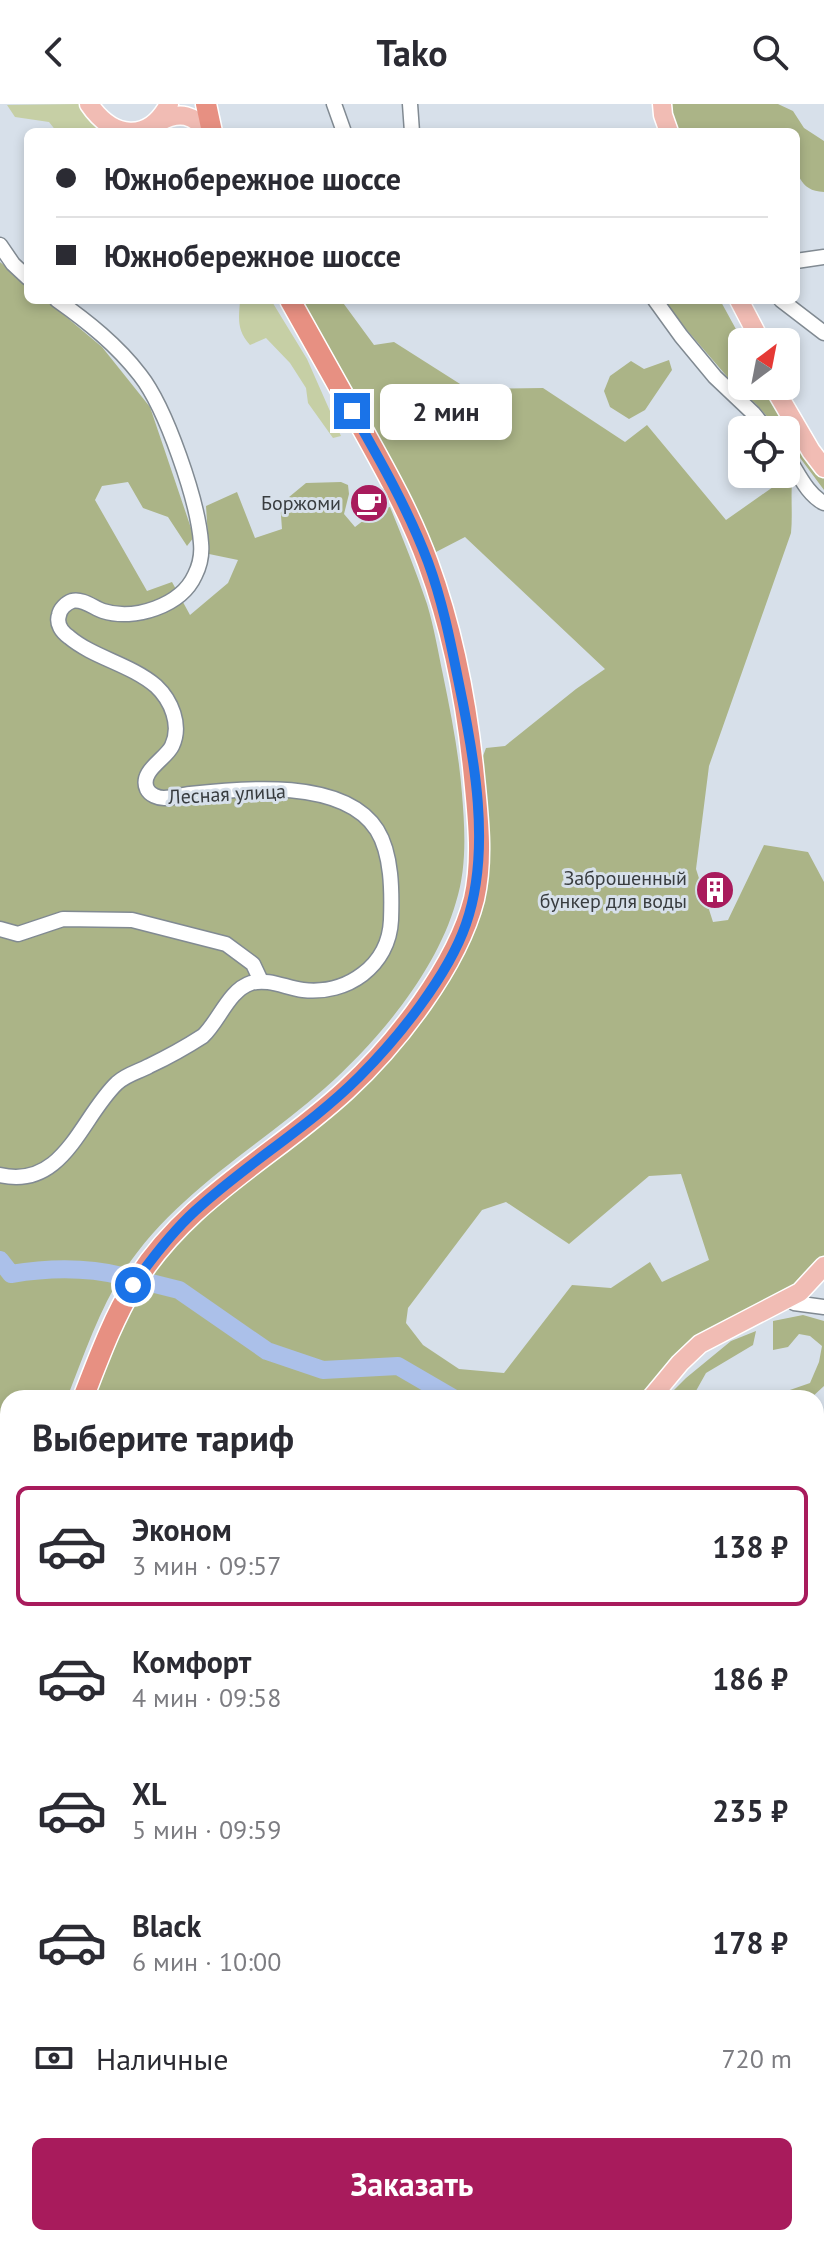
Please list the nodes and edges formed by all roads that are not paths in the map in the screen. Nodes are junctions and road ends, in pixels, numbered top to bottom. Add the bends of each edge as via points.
1 (89, 104) edge
2 (169, 104) edge
3 (334, 104) edge
4 (410, 104) edge
5 (650, 104) edge
6 (662, 104) edge
7 (205, 121) edge
8 (159, 122) junction
9 (114, 128) edge
10 (147, 128) edge
11 (343, 128) edge
12 (412, 128) edge
13 (656, 128) edge
14 (668, 128) edge
15 (0, 245) edge
16 (824, 257) edge
17 (800, 260) edge
18 (24, 274) edge
19 (62, 304) edge
20 (284, 304) edge
21 (292, 304) edge
22 (658, 304) edge
23 (729, 304) edge
24 (741, 304) edge
25 (786, 304) edge
26 (742, 328) edge
27 (754, 328) edge
28 (824, 333) edge
29 (781, 400) edge
30 (792, 400) edge
31 (755, 416) edge
32 (824, 453) edge
33 (824, 468) edge
34 (800, 477) edge
35 (394, 496) junction
36 (824, 503) edge
37 (0, 929) edge
38 (261, 981) junction
39 (0, 1175) edge
40 (824, 1266) edge
41 (824, 1281) edge
42 (792, 1301) junction
43 (824, 1307) edge
44 (79, 1390) edge
45 (86, 1390) edge
46 (658, 1390) edge
47 (665, 1390) edge

1 - 9 main road
2 - 8 main road
3 - 11 street
4 - 12 street
5 - 13 main road
6 - 14 main road
7 - 8 main road via 177,114
8 - 10 main road
15 - 18 street
16 - 17 street
19 - 38 street, Лесная улица via 99,332 143,379 184,471 201,543 195,576 174,600 119,613 75,600 58,617 69,637 155,685 174,710 173,745 152,768 147,788 161,798 270,788 325,794 368,818 385,851 391,923 384,951 374,965 353,981 319,990
20 - 35 highway
21 - 35 highway
22 - 31 street via 715,377
23 - 26 main road
24 - 27 main road
25 - 28 street
29 - 33 main road
30 - 32 main road
34 - 36 street
35 - 44 highway via 433,605 458,724 472,820 464,904 423,982 355,1066 164,1227 115,1301
35 - 45 highway via 441,602 467,721 480,858 467,922 432,988 362,1074 170,1236 133,1285
37 - 38 street via 18,934 63,919 132,920 226,944 253,964
38 - 39 street via 241,989 203,1036 118,1082 64,1153 38,1174
40 - 42 main road
41 - 42 main road
42 - 43 street
42 - 46 main road via 700,1344
42 - 47 main road via 696,1354

